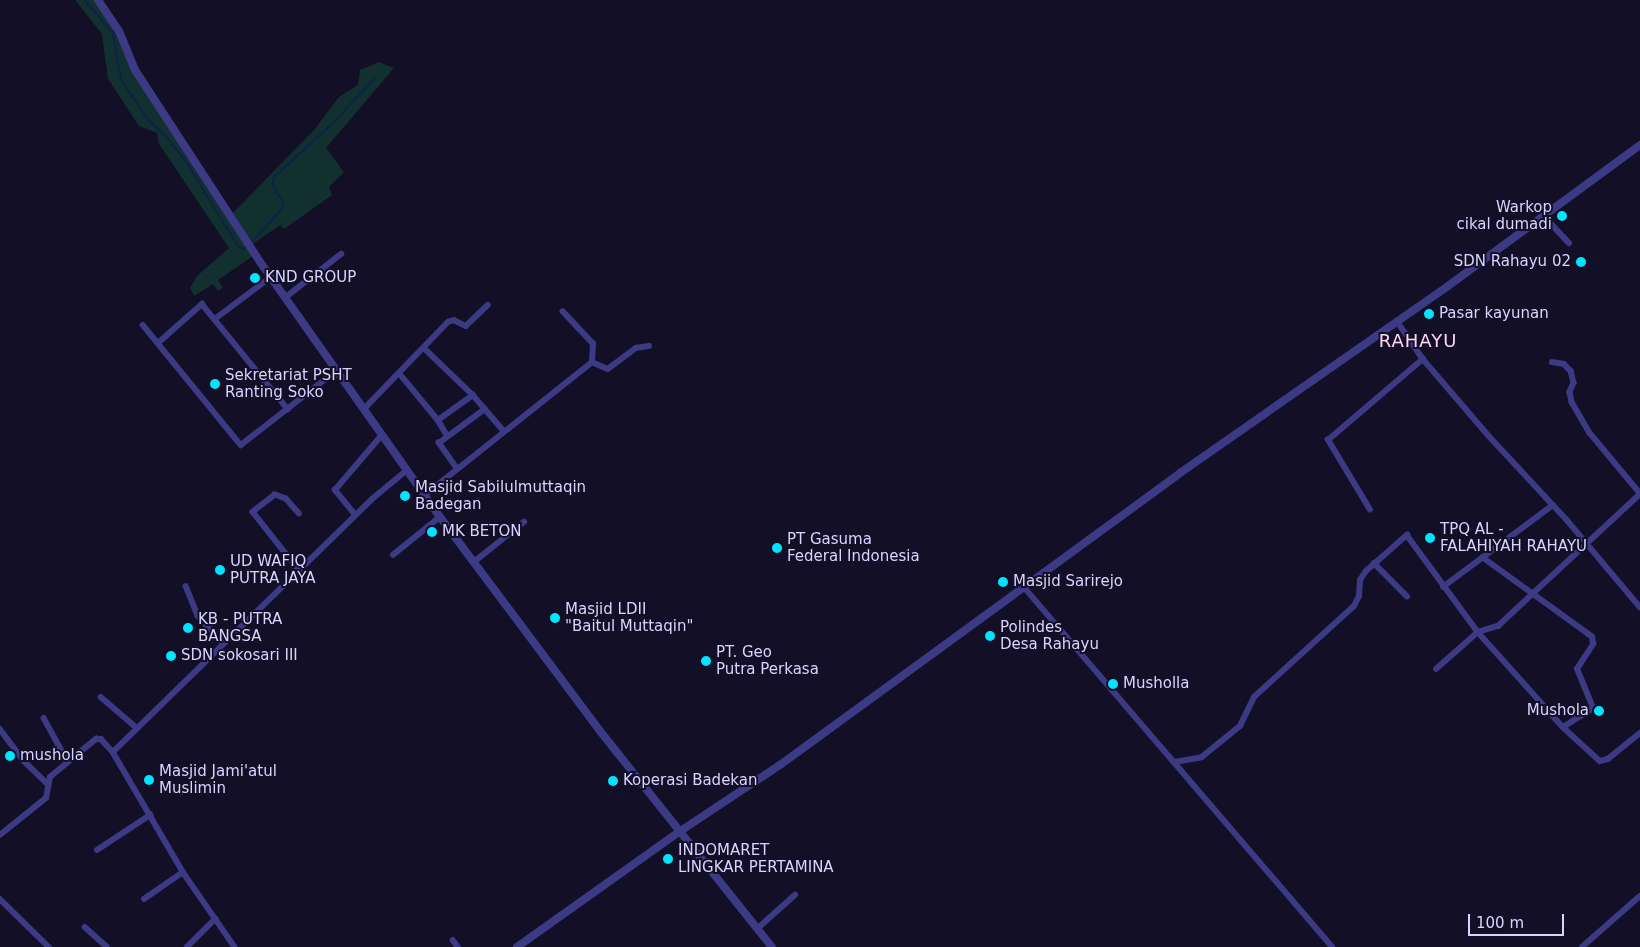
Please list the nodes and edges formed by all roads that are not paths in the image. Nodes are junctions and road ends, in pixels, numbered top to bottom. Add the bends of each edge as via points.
1 (98, 0) edge
2 (1640, 145) edge
3 (1544, 216) junction
4 (1569, 243) dead end
5 (341, 254) dead end
6 (271, 276) junction
7 (286, 297) junction
8 (488, 305) dead end
9 (563, 312) dead end
10 (215, 319) junction
11 (1397, 321) junction
12 (143, 325) dead end
13 (158, 343) junction
14 (649, 346) dead end
15 (424, 348) junction
16 (1424, 359) junction
17 (592, 362) junction
18 (1552, 362) dead end
19 (337, 370) junction
20 (400, 374) junction
21 (473, 395) junction
22 (288, 409) junction
23 (364, 409) junction
24 (485, 409) junction
25 (438, 420) junction
26 (504, 431) junction
27 (382, 435) junction
28 (447, 435) junction
29 (457, 469) junction
30 (407, 470) junction
31 (1640, 494) edge
32 (425, 495) junction
33 (1554, 505) junction
34 (1370, 510) dead end
35 (299, 514) dead end
36 (355, 515) junction
37 (440, 517) junction
38 (524, 522) dead end
39 (1586, 541) junction
40 (393, 556) dead end
41 (1483, 558) junction
42 (474, 562) junction
43 (1374, 563) junction
44 (299, 570) junction
45 (186, 586) dead end
46 (1024, 587) junction
47 (1443, 587) junction
48 (1530, 594) junction
49 (1407, 596) dead end
50 (1640, 607) edge
51 (1478, 632) junction
52 (223, 643) junction
53 (1436, 669) dead end
54 (101, 697) dead end
55 (44, 718) dead end
56 (136, 727) junction
57 (1563, 727) junction
58 (0, 729) edge
59 (1640, 733) edge
60 (113, 752) junction
61 (68, 762) junction
62 (1175, 762) junction
63 (48, 784) junction
64 (150, 815) junction
65 (679, 832) junction
66 (0, 835) edge
67 (98, 850) dead end
68 (183, 872) junction
69 (795, 895) dead end
70 (1640, 896) edge
71 (0, 898) edge
72 (144, 899) dead end
73 (215, 919) junction
74 (85, 927) dead end
75 (757, 929) junction
76 (453, 940) dead end
77 (49, 947) edge
78 (107, 947) edge
79 (187, 947) edge
80 (235, 947) edge
81 (458, 947) edge
82 (517, 947) edge
83 (772, 947) edge
84 (1334, 947) edge
85 (1582, 947) edge

1 - 6 street via 119,31 135,70
2 - 3 street
3 - 4 street
3 - 11 street
5 - 7 street
6 - 7 street
6 - 10 street
7 - 19 street
8 - 15 street via 466,326 454,320 448,322
9 - 17 street via 593,344
10 - 13 street via 200,305
10 - 22 street
11 - 16 street
11 - 46 street
12 - 13 street
13 - 22 street via 241,445
14 - 17 street via 636,348 608,369
15 - 20 street
15 - 21 street
16 - 33 street via 1489,436
16 - 34 street via 1328,440
17 - 26 street
18 - 31 street via 1564,364 1571,371 1574,383 1570,392 1572,402 1590,433
19 - 22 street
19 - 23 street
20 - 23 street
20 - 25 street
21 - 24 street
21 - 25 street
23 - 27 street
24 - 26 street
24 - 28 street
25 - 28 street
26 - 29 street
27 - 30 street
27 - 36 street via 335,489
28 - 29 street via 438,442 439,447
29 - 32 street
30 - 32 street
30 - 36 street
31 - 39 street
32 - 37 street
33 - 39 street
33 - 41 street
35 - 44 street via 286,499 275,495 253,512
36 - 44 street
37 - 40 street
37 - 42 street
38 - 42 street
39 - 48 street
39 - 50 street
41 - 47 street
41 - 48 street
42 - 65 street
43 - 47 street via 1404,536 1409,536
43 - 49 street
43 - 62 street via 1360,580 1359,596 1354,606 1254,697 1240,726 1202,757
44 - 52 street
45 - 52 street via 198,616
46 - 62 street
46 - 65 street via 780,765
47 - 51 street
48 - 51 street via 1498,626
48 - 57 street via 1566,616 1593,639 1577,669 1593,707
51 - 53 street
51 - 57 street
52 - 56 street
54 - 56 street
55 - 61 street
56 - 60 street
57 - 59 street via 1600,760 1608,760
58 - 63 street via 23,760
60 - 61 street via 98,738
60 - 64 street
61 - 63 street via 50,777
62 - 84 street
63 - 66 street via 46,798
64 - 67 street
64 - 68 street
65 - 75 street
65 - 82 street
68 - 72 street
68 - 73 street
69 - 75 street
70 - 85 street
71 - 77 street
73 - 79 street
73 - 80 street
74 - 78 street
75 - 83 street
76 - 81 street

